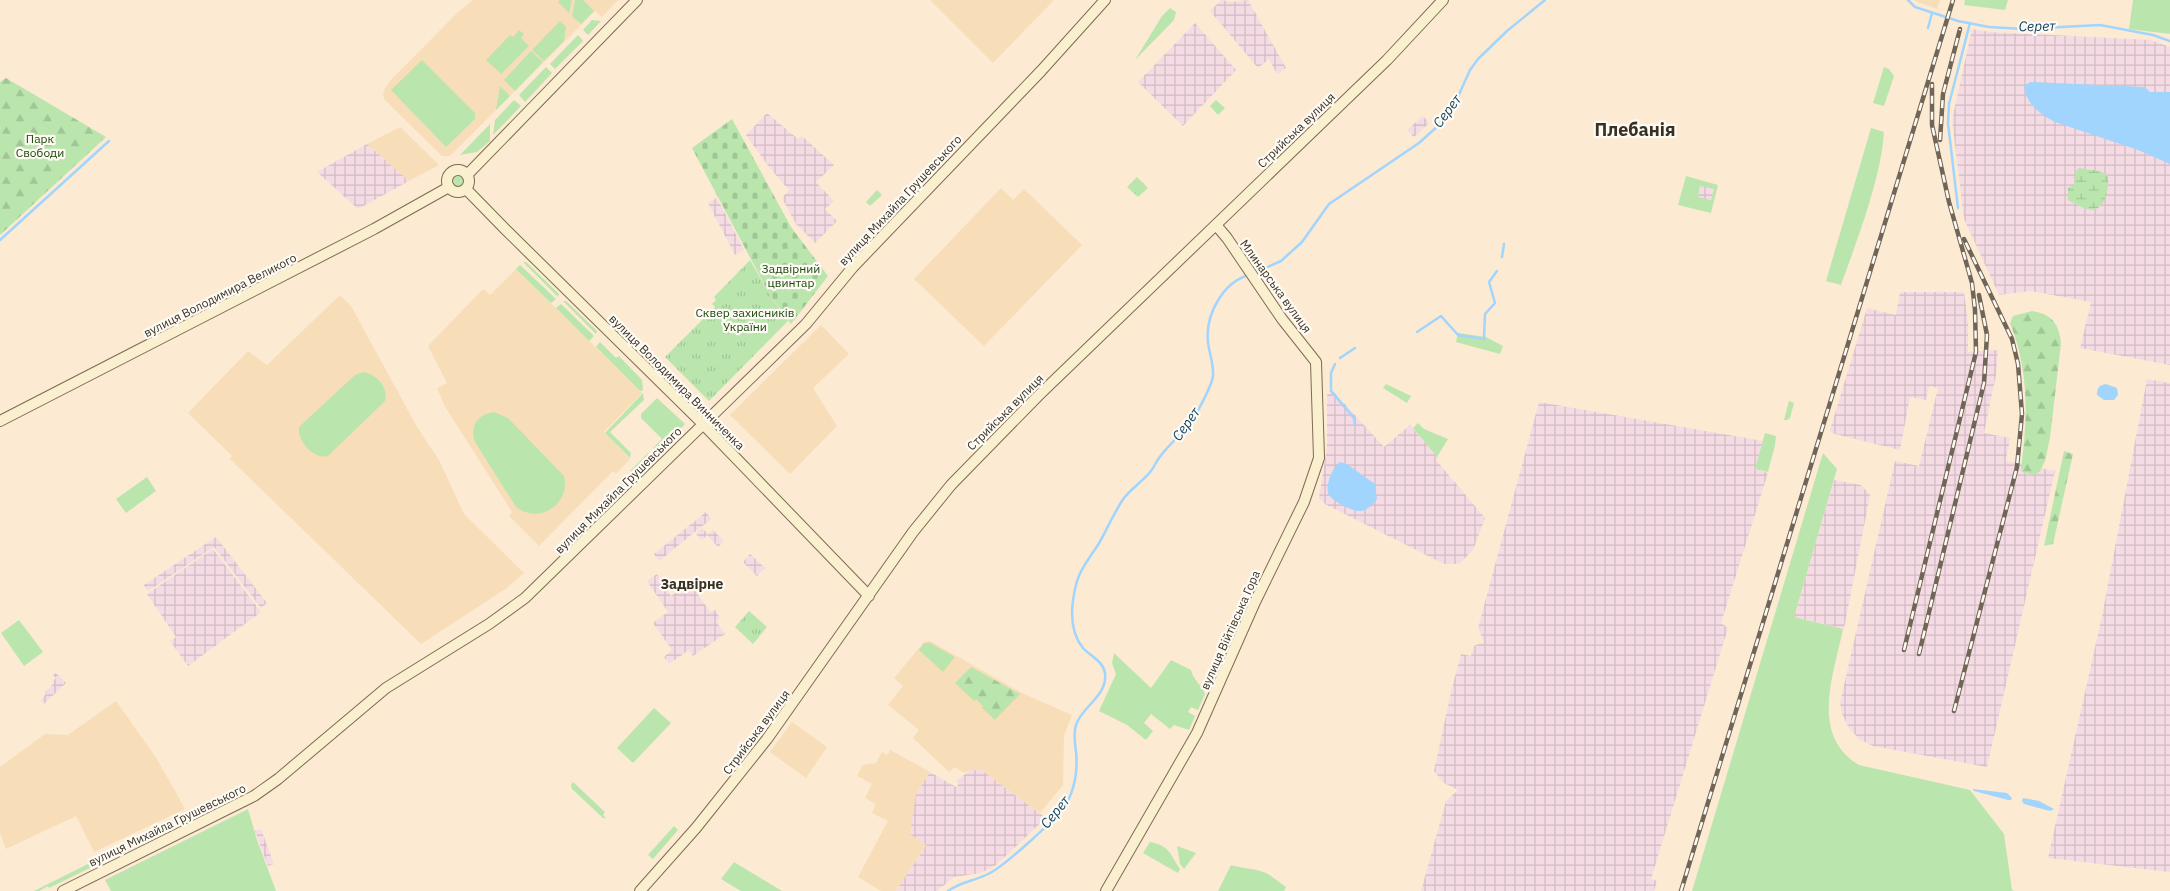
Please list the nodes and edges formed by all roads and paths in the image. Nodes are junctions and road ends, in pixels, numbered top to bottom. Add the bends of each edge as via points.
1 (637, 0) edge
2 (1105, 0) edge
3 (1443, 0) edge
4 (467, 175) junction
5 (450, 187) junction
6 (466, 189) junction
7 (1216, 225) junction
8 (1316, 362) joint
9 (0, 421) edge
10 (702, 423) junction
11 (869, 596) junction
12 (63, 891) edge
13 (640, 891) edge
14 (1106, 891) edge

1 - 4 street
2 - 10 street, вулиця Михайла Грушевського via 853,267 806,324
3 - 7 street, Стрийська вулиця via 1387,60
4 - 5 street via 460,171 452,172 448,179
4 - 6 street
5 - 6 street via 459,192
5 - 9 street, вулиця Володимира Великого via 366,234
6 - 10 street, вулиця Володимира Винниченка
7 - 8 street, Млинарська вулиця
7 - 11 street, Стрийська вулиця via 956,478 926,514
8 - 14 street, вулиця Війтівська Гора via 1320,447 1313,480 1188,751
10 - 11 street, вулиця Володимира Винниченка
10 - 12 street, вулиця Михайла Грушевського via 519,603 386,688 254,796
11 - 13 street, Стрийська вулиця via 733,784

